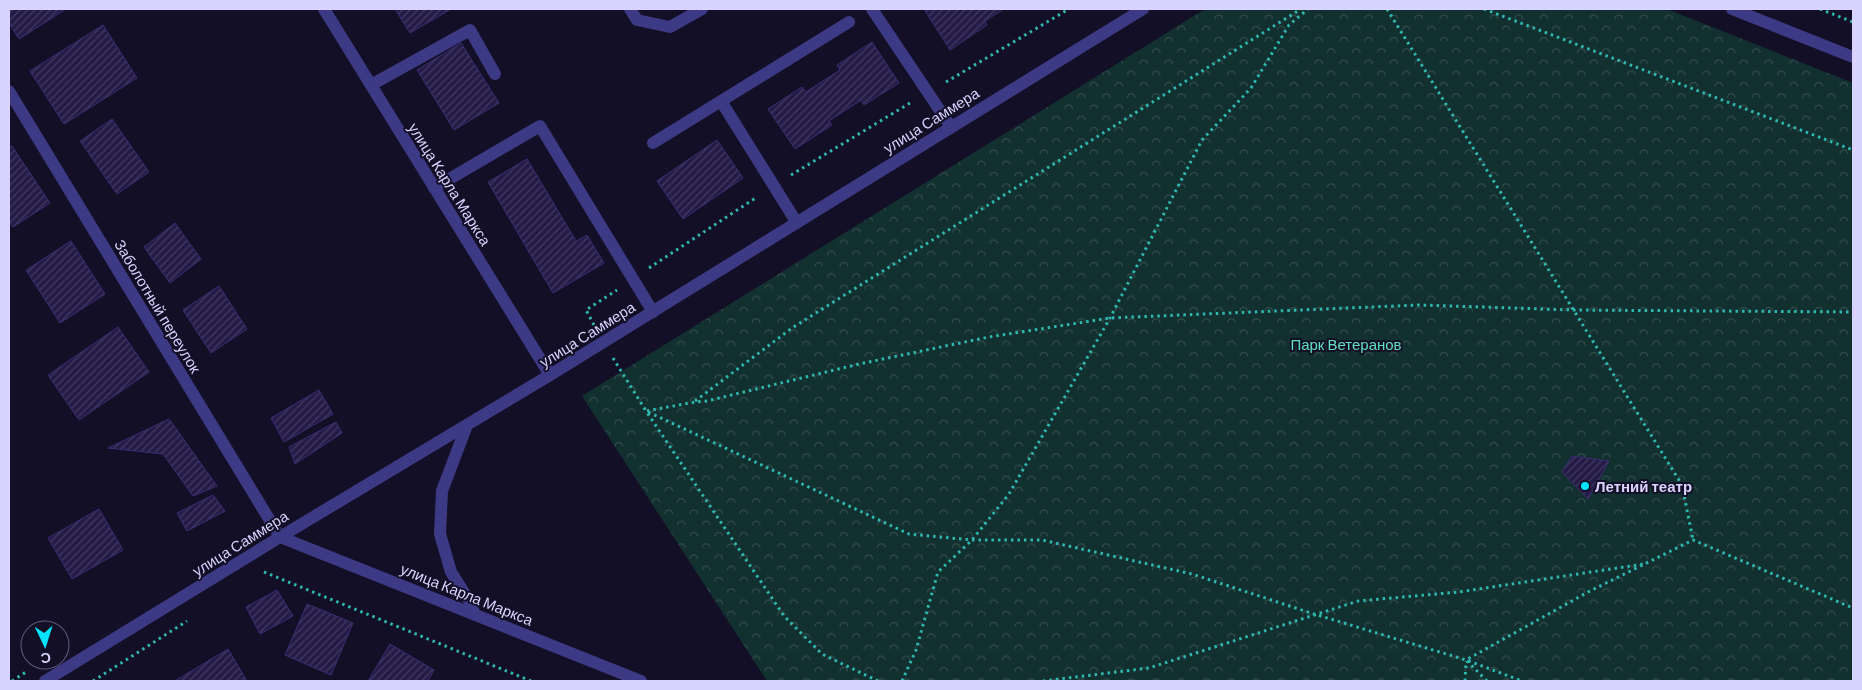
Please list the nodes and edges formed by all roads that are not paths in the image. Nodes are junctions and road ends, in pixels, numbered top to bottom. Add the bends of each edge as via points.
1 (324, 9) edge
2 (630, 9) edge
3 (702, 9) edge
4 (872, 9) edge
5 (1142, 9) edge
6 (1736, 10) edge
7 (1124, 14) edge
8 (849, 22) dead end
9 (1853, 57) edge
10 (495, 74) dead end
11 (371, 85) junction
12 (9, 91) edge
13 (721, 101) junction
14 (951, 127) junction
15 (653, 143) dead end
16 (434, 188) junction
17 (796, 223) junction
18 (653, 312) junction
19 (550, 376) junction
20 (467, 425) junction
21 (280, 537) junction
22 (475, 615) junction
23 (45, 681) edge
24 (642, 681) edge

1 - 11 street, улица Карла Маркса
2 - 3 street via 637,20 670,26
4 - 14 street
5 - 7 street, улица Саммера
6 - 9 street
7 - 14 street, улица Саммера
8 - 13 street
10 - 11 street via 470,30
11 - 16 street, улица Карла Маркса
12 - 21 street, Заболотный переулок
13 - 15 street
13 - 17 street
14 - 17 street, улица Саммера
16 - 18 street via 540,126
16 - 19 street, улица Карла Маркса
17 - 18 street, улица Саммера
18 - 19 street, улица Саммера
19 - 20 street, улица Саммера
20 - 21 street, улица Саммера
20 - 22 street via 442,491 440,534 451,572
21 - 22 street, улица Карла Маркса
21 - 23 street, улица Саммера
22 - 24 street, улица Карла Маркса

